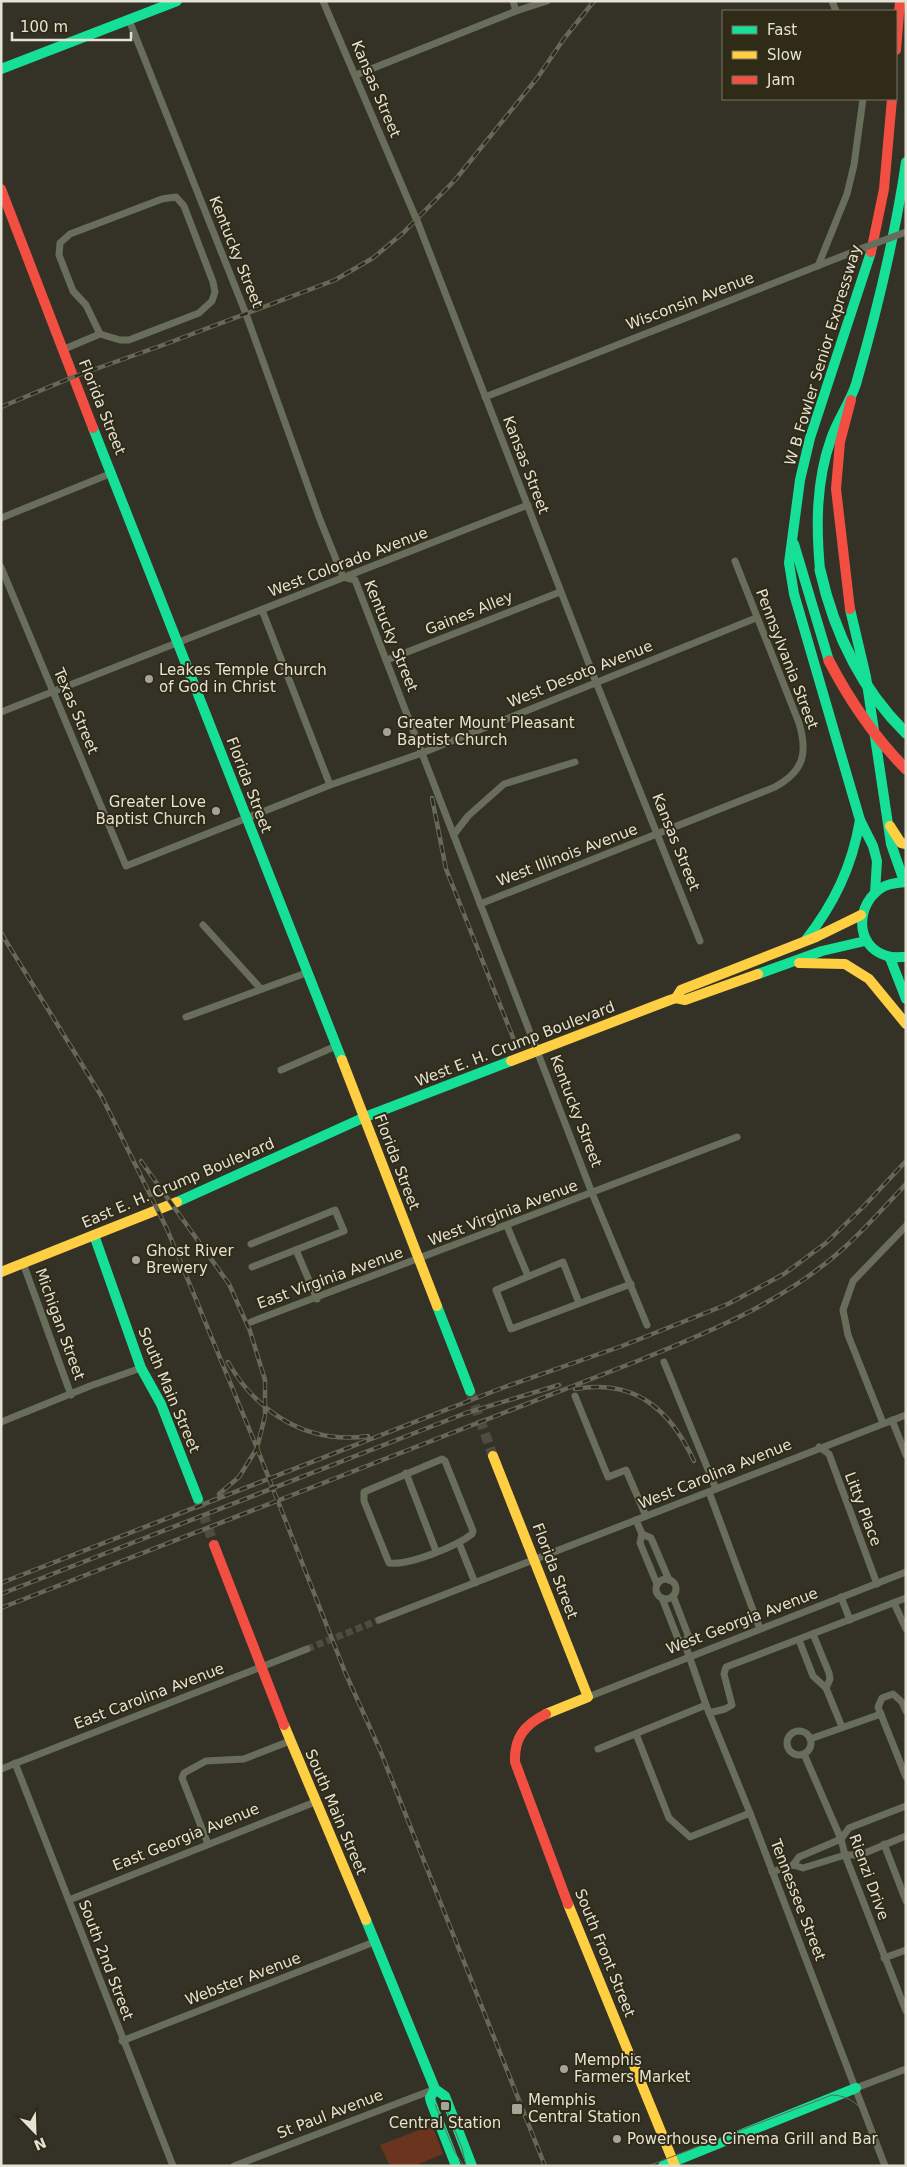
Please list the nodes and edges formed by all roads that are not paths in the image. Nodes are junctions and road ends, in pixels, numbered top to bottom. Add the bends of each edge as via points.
1 (177, 1) edge
2 (323, 1) edge
3 (512, 1) edge
4 (547, 1) edge
5 (900, 1) edge
6 (516, 11) junction
7 (129, 20) junction
8 (897, 38) edge
9 (1, 69) edge
10 (356, 75) junction
11 (863, 100) edge
12 (892, 100) edge
13 (906, 162) edge
14 (1, 189) edge
15 (906, 232) edge
16 (818, 266) junction
17 (100, 334) junction
18 (62, 350) junction
19 (485, 397) junction
20 (851, 400) junction
21 (112, 473) junction
22 (528, 505) junction
23 (1, 518) edge
24 (792, 539) junction
25 (734, 561) dead end
26 (1, 567) edge
27 (343, 577) junction
28 (560, 592) junction
29 (262, 610) junction
30 (756, 618) junction
31 (178, 642) junction
32 (387, 660) junction
33 (596, 682) junction
34 (52, 691) junction
35 (1, 712) edge
36 (906, 733) edge
37 (422, 753) junction
38 (575, 762) dead end
39 (798, 768) joint
40 (906, 769) edge
41 (330, 785) junction
42 (246, 819) junction
43 (860, 820) junction
44 (887, 821) junction
45 (455, 833) junction
46 (659, 834) junction
47 (906, 844) edge
48 (126, 866) joint
49 (905, 881) edge
50 (874, 893) junction
51 (480, 904) junction
52 (861, 915) junction
53 (203, 925) dead end
54 (700, 941) dead end
55 (805, 941) junction
56 (865, 941) junction
57 (906, 957) edge
58 (890, 958) junction
59 (788, 964) junction
60 (306, 973) junction
61 (261, 989) junction
62 (676, 998) junction
63 (906, 999) edge
64 (186, 1017) dead end
65 (906, 1024) edge
66 (336, 1046) junction
67 (538, 1052) junction
68 (281, 1070) dead end
69 (365, 1118) junction
70 (738, 1137) dead end
71 (592, 1192) junction
72 (507, 1226) junction
73 (906, 1226) edge
74 (94, 1235) junction
75 (251, 1244) dead end
76 (296, 1250) junction
77 (418, 1260) junction
78 (23, 1263) junction
79 (252, 1268) dead end
80 (1, 1272) edge
81 (528, 1276) junction
82 (631, 1284) junction
83 (317, 1299) junction
84 (580, 1303) junction
85 (251, 1322) dead end
86 (647, 1325) dead end
87 (664, 1362) dead end
88 (141, 1368) junction
89 (470, 1391) tunnel mouth
90 (71, 1395) junction
91 (575, 1396) dead end
92 (906, 1415) edge
93 (892, 1420) junction
94 (1, 1422) edge
95 (883, 1423) junction
96 (819, 1447) junction
97 (906, 1455) edge
98 (494, 1456) tunnel mouth
99 (406, 1473) junction
100 (712, 1491) junction
101 (198, 1499) tunnel mouth
102 (646, 1516) junction
103 (636, 1520) junction
104 (642, 1534) junction
105 (459, 1543) junction
106 (214, 1545) tunnel mouth
107 (436, 1551) junction
108 (535, 1560) junction
109 (906, 1572) edge
110 (669, 1580) junction
111 (475, 1583) junction
112 (657, 1584) junction
113 (876, 1584) junction
114 (673, 1596) junction
115 (841, 1597) junction
116 (662, 1598) junction
117 (906, 1598) edge
118 (894, 1603) junction
119 (379, 1620) tunnel mouth
120 (850, 1620) junction
121 (906, 1628) edge
122 (760, 1629) junction
123 (812, 1634) junction
124 (799, 1640) junction
125 (685, 1644) junction
126 (307, 1649) tunnel mouth
127 (689, 1657) junction
128 (261, 1667) junction
129 (826, 1688) junction
130 (588, 1697) junction
131 (904, 1702) edge
132 (706, 1706) junction
133 (906, 1711) edge
134 (710, 1714) junction
135 (881, 1714) junction
136 (842, 1727) junction
137 (636, 1734) junction
138 (810, 1739) junction
139 (290, 1741) junction
140 (598, 1749) dead end
141 (804, 1754) junction
142 (15, 1763) junction
143 (1, 1769) edge
144 (906, 1777) edge
145 (315, 1802) junction
146 (906, 1806) edge
147 (750, 1812) junction
148 (906, 1836) edge
149 (841, 1839) junction
150 (208, 1844) junction
151 (884, 1844) junction
152 (845, 1855) junction
153 (793, 1865) junction
154 (772, 1872) junction
155 (69, 1900) junction
156 (906, 1901) edge
157 (374, 1942) junction
158 (906, 1950) edge
159 (884, 1958) junction
160 (906, 2011) edge
161 (122, 2041) junction
162 (906, 2069) edge
163 (856, 2088) junction
164 (435, 2089) junction
165 (670, 2164) edge
166 (173, 2166) edge
167 (234, 2166) edge
168 (456, 2166) edge
169 (472, 2166) edge
170 (885, 2166) edge

1 - 7 main road
2 - 10 street, Kansas Street
3 - 6 street
4 - 6 street
5 - 8 main road
6 - 10 street
7 - 9 main road
7 - 27 street, Kentucky Street via 246,314
10 - 19 street, Kansas Street via 418,223
11 - 16 street via 847,194
12 - 24 main road, W B Fowler Senior Expressway via 884,189 876,231 868,266 810,438
13 - 20 main road via 892,249
14 - 18 main road, Florida Street
15 - 16 street, Wisconsin Avenue, bridge
16 - 19 street, Wisconsin Avenue
17 - 17 street via 129,340 199,313 212,301 216,292 213,282 184,206 176,197 162,199 70,234 60,243 59,255 73,290 86,305
17 - 18 street
18 - 21 main road, Florida Street
19 - 22 street, Kansas Street
20 - 36 main road, bridge via 838,419 827,451 817,516 820,570 826,602 837,632 884,709
20 - 44 main road via 840,442 836,489 847,594 866,677
21 - 23 street
21 - 31 main road, Florida Street
22 - 27 street, West Colorado Avenue
22 - 28 street, Kansas Street
24 - 40 main road, W B Fowler Senior Expressway, bridge via 829,660 854,708 881,746
24 - 43 main road via 789,563 794,594
25 - 30 street, Pennsylvania Street
26 - 34 street, Texas Street
27 - 29 street, West Colorado Avenue
27 - 32 street, Kentucky Street via 355,580
28 - 32 street, Gaines Alley
28 - 33 street, Kansas Street
29 - 31 street, West Colorado Avenue
29 - 41 street
30 - 33 street, West Desoto Avenue
30 - 39 street, Pennsylvania Street via 802,734 804,754
31 - 34 street, West Colorado Avenue
31 - 42 main road, Florida Street
32 - 37 street, Kentucky Street
33 - 37 street, West Desoto Avenue
33 - 46 street, Kansas Street
34 - 35 street, West Colorado Avenue
34 - 48 street, Texas Street
37 - 41 street, West Desoto Avenue
37 - 45 street, Kentucky Street
38 - 45 street via 504,784 468,816
39 - 46 street, West Illinois Avenue via 775,787
41 - 42 street, West Desoto Avenue
42 - 48 street, West Desoto Avenue
42 - 60 main road, Florida Street
43 - 50 main road via 877,861
43 - 55 main road via 856,848 840,890 829,912
44 - 47 main road via 901,843
44 - 49 main road via 894,859
45 - 51 street, Kentucky Street
46 - 51 street, West Illinois Avenue
46 - 54 street, Kansas Street
49 - 50 main road via 882,886
50 - 52 main road
51 - 67 street, Kentucky Street
52 - 55 main road, West E. H. Crump Boulevard
52 - 56 main road
53 - 61 street
55 - 62 main road, West E. H. Crump Boulevard via 682,990
56 - 58 main road
56 - 59 main road, West E. H. Crump Boulevard via 822,951
57 - 58 main road
58 - 63 main road
59 - 62 main road, West E. H. Crump Boulevard via 685,1000
59 - 65 main road via 845,964 868,979
60 - 61 street
60 - 66 main road, Florida Street
61 - 64 street
62 - 67 main road, West E. H. Crump Boulevard
66 - 68 street
66 - 69 main road, Florida Street
67 - 69 main road, West E. H. Crump Boulevard
67 - 71 street, Kentucky Street
69 - 74 main road, East E. H. Crump Boulevard via 206,1191
69 - 77 main road, Florida Street
70 - 71 street, West Virginia Avenue
71 - 72 street, West Virginia Avenue
71 - 82 street, Kentucky Street
72 - 77 street, West Virginia Avenue
72 - 81 street
73 - 95 street via 853,1281 843,1310 848,1335
74 - 78 main road, East E. H. Crump Boulevard
74 - 88 main road, South Main Street
75 - 76 street via 335,1210 344,1231
76 - 79 street
76 - 83 street
77 - 83 street, East Virginia Avenue
77 - 89 main road, Florida Street
78 - 80 main road, East E. H. Crump Boulevard
78 - 90 street, Michigan Street
81 - 84 street via 562,1262
81 - 84 street via 498,1288 496,1293 511,1329
82 - 84 street
82 - 86 street, Kentucky Street
83 - 85 street, East Virginia Avenue
87 - 100 street
88 - 90 street
88 - 101 main road, South Main Street via 161,1404
90 - 94 street
91 - 102 street via 608,1477 626,1470
92 - 93 street, West Carolina Avenue
93 - 95 street, West Carolina Avenue
93 - 97 street
95 - 96 street, West Carolina Avenue
96 - 100 street, West Carolina Avenue
96 - 113 street, Litty Place via 829,1454
98 - 108 main road, Florida Street
99 - 105 street via 438,1460 445,1461 473,1531
99 - 107 street
99 - 107 street via 366,1490 364,1501 389,1563 397,1564
100 - 102 street, West Carolina Avenue
100 - 122 street
102 - 103 street, West Carolina Avenue
103 - 104 street
103 - 108 street, West Carolina Avenue
104 - 110 street via 651,1538
104 - 112 street via 640,1543
105 - 107 street
105 - 111 street
106 - 128 main road, South Main Street
108 - 111 street
108 - 130 main road, Florida Street
109 - 113 street, West Georgia Avenue
110 - 112 street
110 - 114 street via 675,1587
111 - 119 street
112 - 116 street via 656,1591
113 - 115 street, West Georgia Avenue
114 - 116 street
114 - 125 street, Tennessee Street via 688,1634
115 - 120 street
115 - 122 street, West Georgia Avenue
116 - 125 street, Tennessee Street via 678,1639
117 - 118 street
118 - 120 street
118 - 121 street
120 - 123 street
122 - 127 street, West Georgia Avenue
123 - 124 street
123 - 129 street via 830,1673
124 - 129 street via 813,1676
124 - 134 street via 726,1667 724,1674 732,1704 725,1710
125 - 127 street, Tennessee Street
126 - 128 street, East Carolina Avenue
127 - 130 street, West Georgia Avenue
127 - 132 street, Tennessee Street
128 - 139 main road, South Main Street
128 - 142 street, East Carolina Avenue
129 - 136 street
130 - 165 main road, South Front Street via 528,1724 517,1738 515,1762
131 - 133 street
131 - 135 street via 893,1694 882,1698 878,1707
132 - 134 street, Tennessee Street
132 - 137 street
134 - 147 street, Tennessee Street
135 - 136 street
135 - 144 street
136 - 138 street
137 - 140 street
137 - 147 street via 669,1818 690,1837
138 - 141 street via 809,1749
138 - 141 street via 805,1733 797,1732 788,1739 789,1750 796,1755
139 - 145 main road, South Main Street
139 - 150 street via 246,1758 206,1761 184,1773 182,1778
141 - 149 street, Rienzi Drive
142 - 143 street, East Carolina Avenue
142 - 155 street, South 2nd Street
145 - 150 street, East Georgia Avenue
145 - 157 main road, South Main Street via 334,1840
146 - 149 street via 849,1828
147 - 154 street, Tennessee Street
148 - 151 street
149 - 152 street, Rienzi Drive
149 - 153 street via 799,1857
150 - 155 street, East Georgia Avenue
151 - 152 street via 860,1855
151 - 156 street
152 - 153 street via 803,1868
152 - 159 street, Rienzi Drive
153 - 154 street
154 - 163 street, Tennessee Street
155 - 161 street, South 2nd Street
157 - 161 street, Webster Avenue
157 - 164 main road, South Main Street
158 - 159 street
159 - 160 street, Rienzi Drive
161 - 166 street, South 2nd Street
162 - 163 street
163 - 165 main road
163 - 170 street, Tennessee Street
164 - 167 street, St Paul Avenue
164 - 168 main road, South Main Street via 431,2102
164 - 169 main road, South Main Street via 445,2096

